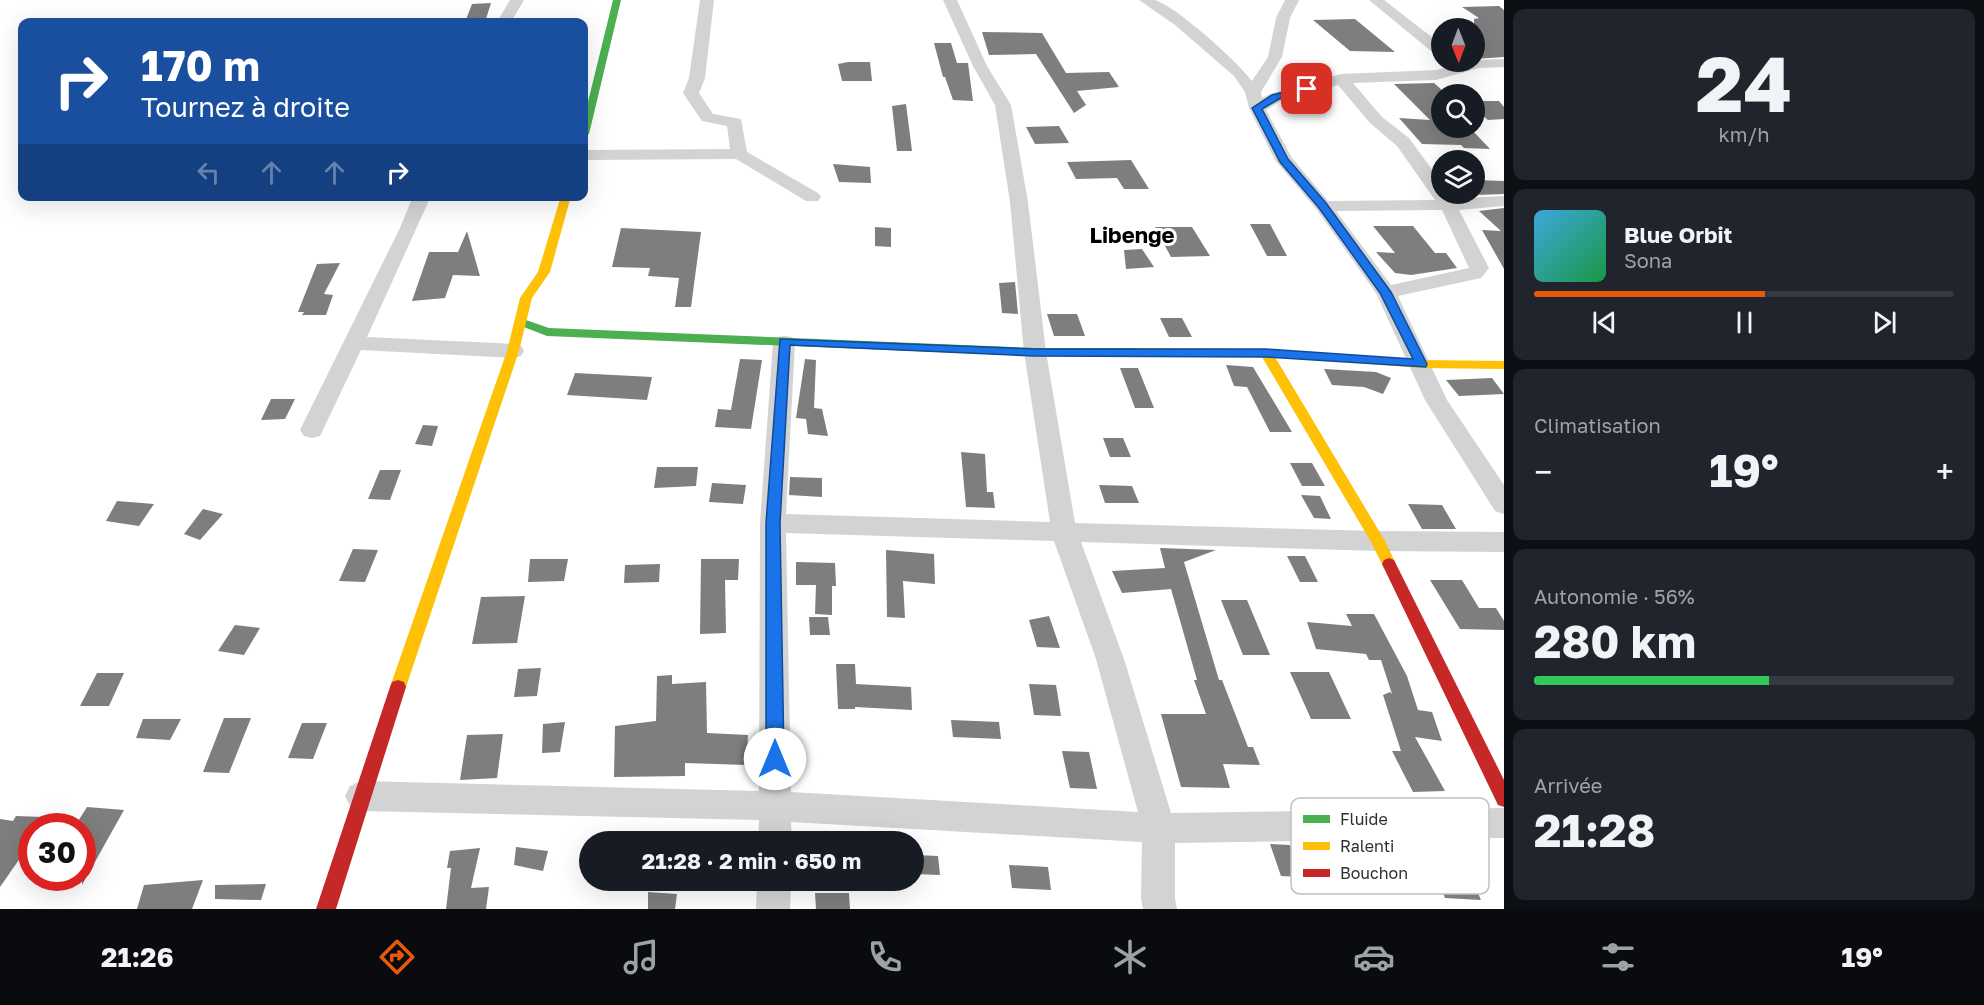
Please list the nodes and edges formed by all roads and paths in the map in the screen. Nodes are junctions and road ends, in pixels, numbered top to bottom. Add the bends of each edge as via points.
1 (517, 0) edge
2 (617, 0) edge
3 (707, 0) edge
4 (950, 0) edge
5 (1146, 0) edge
6 (1292, 0) edge
7 (1376, 0) edge
8 (506, 18) edge
9 (1431, 44) edge
10 (1504, 63) edge
11 (1485, 64) edge
12 (1442, 72) edge
13 (1341, 79) junction
14 (1255, 100) junction
15 (588, 118) edge
16 (739, 154) junction
17 (588, 155) edge
18 (812, 197) dead end
19 (420, 201) edge
20 (565, 201) edge
21 (1504, 201) edge
22 (1448, 205) junction
23 (1323, 206) junction
24 (1386, 292) junction
25 (520, 322) junction
26 (784, 342) junction
27 (354, 343) junction
28 (513, 351) junction
29 (1035, 352) junction
30 (1266, 353) junction
31 (1421, 364) junction
32 (1504, 364) edge
33 (312, 430) dead end
34 (1504, 505) edge
35 (773, 523) junction
36 (1064, 532) junction
37 (1378, 541) junction
38 (1504, 542) edge
39 (361, 796) junction
40 (1504, 799) edge
41 (776, 806) junction
42 (1489, 822) edge
43 (1504, 822) edge
44 (1291, 826) edge
45 (1159, 828) junction
46 (775, 831) edge
47 (774, 891) edge
48 (326, 909) edge
49 (773, 909) edge
50 (1160, 909) edge

1 - 8 street
2 - 15 street
3 - 16 street via 697,78 691,93 708,118 735,122
4 - 29 street via 1003,105 1019,202
5 - 14 street via 1180,22 1239,73
6 - 14 street via 1283,18 1275,57
7 - 9 street
10 - 11 street
12 - 13 street
13 - 14 street
13 - 22 street via 1376,120 1403,142
14 - 23 street via 1284,160
16 - 17 street
16 - 18 street
19 - 27 street
20 - 25 street via 544,272 526,298
21 - 22 street
22 - 23 street
22 - 24 street via 1479,268 1474,274
23 - 24 street
24 - 31 street
25 - 26 street via 547,332
25 - 28 street
26 - 29 street
26 - 35 street
27 - 28 street
27 - 33 street
28 - 39 street
29 - 30 street
29 - 36 street
30 - 31 street
30 - 37 street
31 - 32 street
31 - 34 street via 1436,400
35 - 36 street
35 - 41 street
36 - 37 street
36 - 45 street via 1110,659
37 - 38 street
37 - 40 street
39 - 41 street
39 - 48 street
41 - 45 street
41 - 46 street
42 - 43 street
44 - 45 street
45 - 50 street
47 - 49 street

